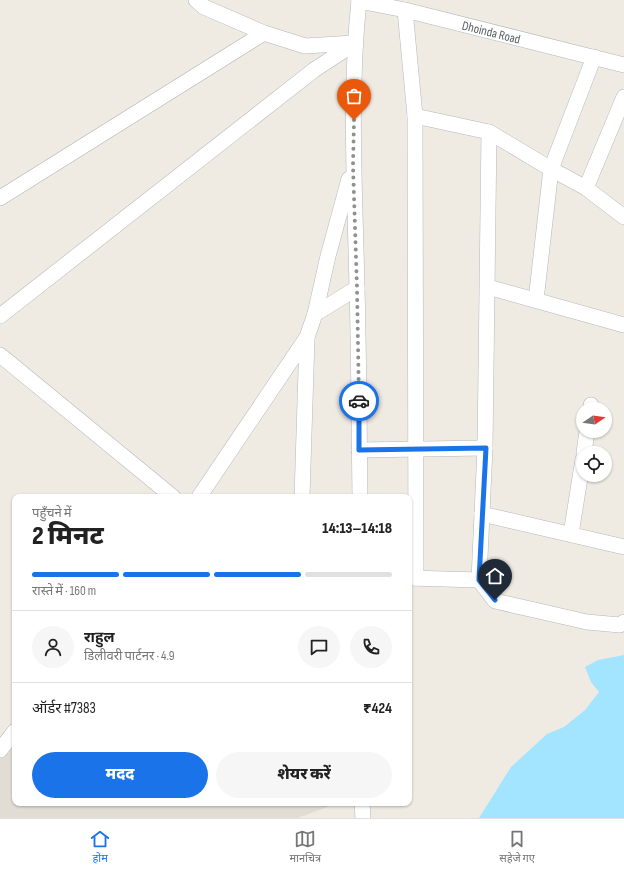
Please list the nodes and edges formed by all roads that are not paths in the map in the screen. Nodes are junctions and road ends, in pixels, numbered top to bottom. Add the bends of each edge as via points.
1 (196, 0) edge
2 (359, 1) edge
3 (405, 10) junction
4 (264, 33) junction
5 (355, 43) junction
6 (594, 57) junction
7 (624, 65) edge
8 (624, 97) edge
9 (415, 116) junction
10 (488, 132) junction
11 (353, 166) junction
12 (551, 169) junction
13 (586, 188) junction
14 (0, 198) edge
15 (624, 217) edge
16 (488, 287) junction
17 (357, 288) junction
18 (536, 300) junction
19 (315, 314) junction
20 (0, 316) edge
21 (624, 325) edge
22 (307, 337) junction
23 (0, 355) edge
24 (486, 448) junction
25 (416, 449) junction
26 (359, 450) junction
27 (579, 482) edge
28 (170, 494) edge
29 (202, 494) edge
30 (302, 494) edge
31 (360, 494) edge
32 (482, 514) junction
33 (571, 534) junction
34 (624, 547) edge
35 (413, 578) edge
36 (479, 580) junction
37 (624, 622) edge
38 (12, 735) edge
39 (0, 750) edge
40 (362, 806) edge
41 (363, 818) edge

1 - 4 street via 204,7
2 - 3 street, Dhoinda Road
2 - 5 street
3 - 6 street, Dhoinda Road
3 - 9 street
4 - 5 street via 305,46
4 - 14 street
5 - 11 street
5 - 20 street via 314,70
6 - 7 street, Dhoinda Road
6 - 12 street
8 - 13 street
9 - 10 street
9 - 25 street
10 - 12 street
10 - 16 street
11 - 17 street
11 - 19 street
12 - 13 street
12 - 18 street
13 - 15 street
16 - 18 street
16 - 24 street
17 - 19 street
17 - 26 street
18 - 21 street
19 - 22 street
22 - 29 street
22 - 30 street
23 - 28 street
24 - 25 street
24 - 32 street
25 - 26 street
25 - 35 street
26 - 31 street
27 - 33 street
32 - 33 street
32 - 36 street
33 - 34 street
35 - 36 street
36 - 37 street via 495,600 587,622 620,625
38 - 39 street
40 - 41 street

